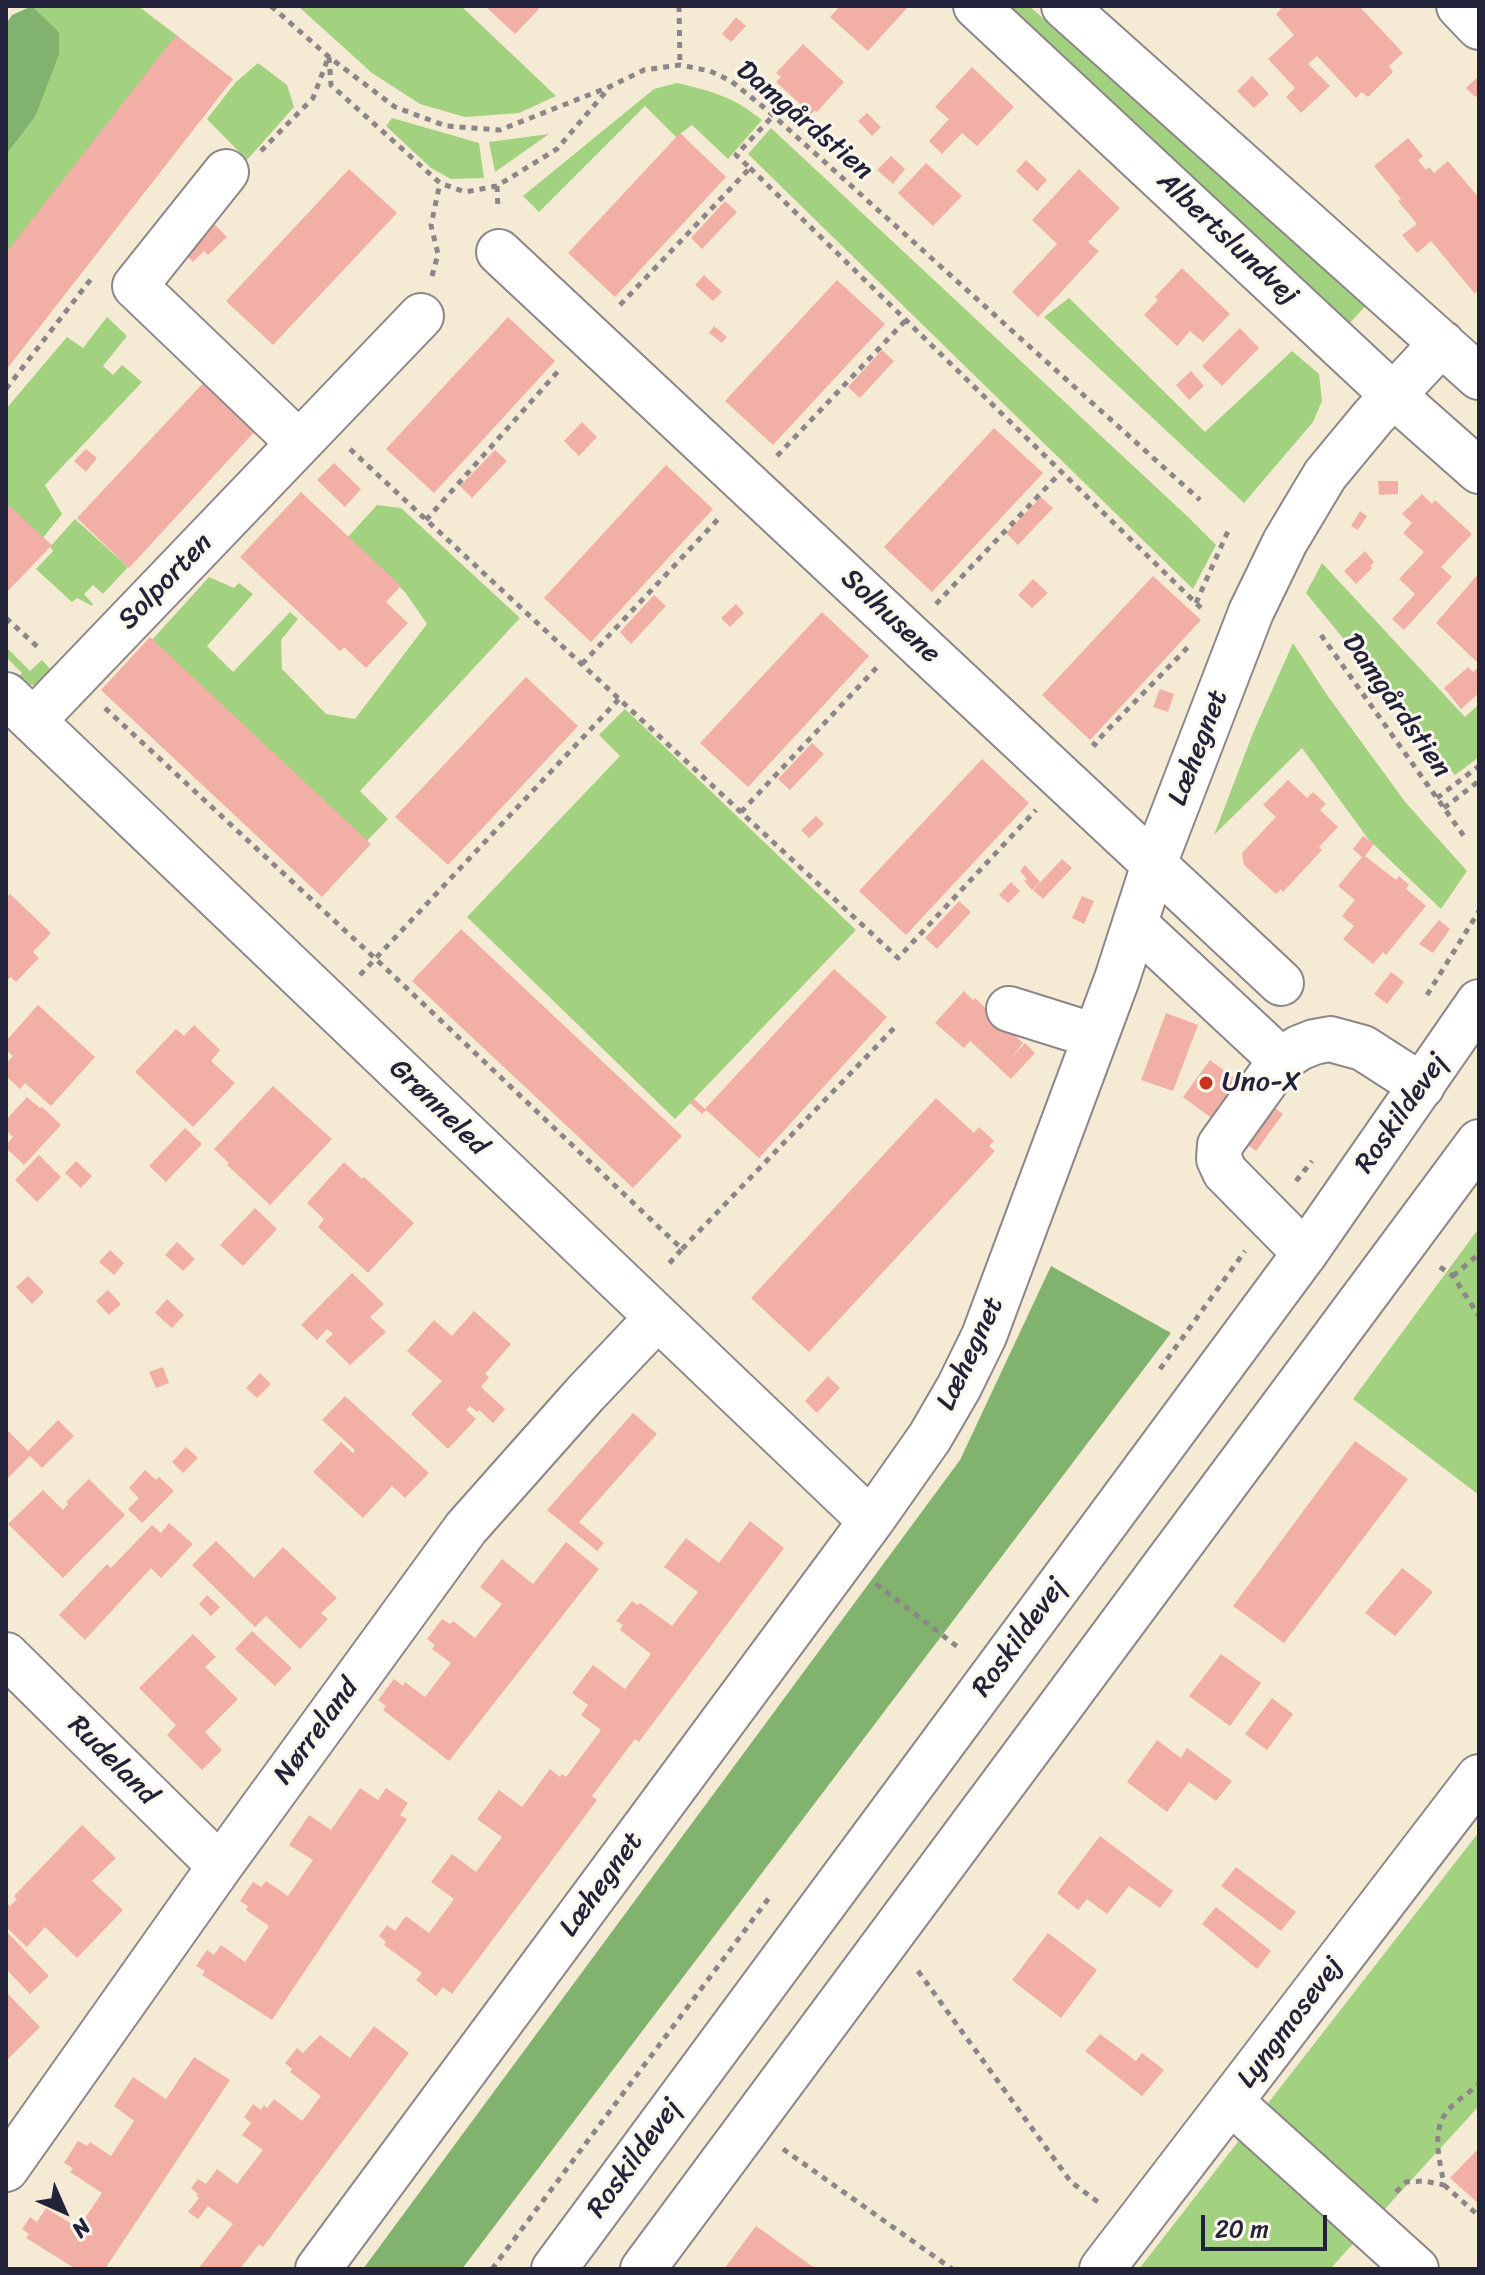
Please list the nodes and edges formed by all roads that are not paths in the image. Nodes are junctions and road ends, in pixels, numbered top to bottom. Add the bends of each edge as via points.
1 (976, 6) edge
2 (1064, 6) edge
3 (1459, 6) edge
4 (1479, 27) edge
5 (226, 172) road end
6 (499, 252) dead end
7 (421, 316) road end
8 (1442, 343) junction
9 (1479, 377) edge
10 (1393, 395) junction
11 (310, 432) junction
12 (1479, 471) edge
13 (20, 708) edge
14 (1154, 864) junction
15 (1135, 924) junction
16 (1281, 983) dead end
17 (1479, 1002) edge
18 (1009, 1009) dead end
19 (1095, 1036) junction
20 (1281, 1060) junction
21 (1422, 1086) junction
22 (1474, 1143) edge
23 (1305, 1253) junction
24 (647, 1308) junction
25 (871, 1521) junction
26 (6, 1655) edge
27 (1479, 1777) edge
28 (220, 1866) junction
29 (1231, 2102) junction
30 (6, 2169) edge
31 (318, 2269) edge
32 (554, 2269) edge
33 (643, 2269) edge
34 (1102, 2269) edge
35 (1416, 2269) edge

1 - 10 street, Albertslundvej
2 - 8 street
3 - 4 street
5 - 11 street via 135,286
6 - 14 street, Solhusene
7 - 11 street, Solporten
8 - 9 street
8 - 10 street, Læhegnet
10 - 12 street, Albertslundvej
10 - 14 street, Læhegnet via 1325,475 1285,542 1251,612
11 - 13 street, Solporten via 74,679
13 - 24 street, Grønneled
14 - 15 street, Læhegnet
14 - 16 street, Solhusene
15 - 19 street, Læhegnet
15 - 20 street
17 - 21 street, Roskildevej
18 - 19 street
19 - 25 street, Læhegnet via 984,1336 930,1437
20 - 21 street via 1330,1039 1363,1048
20 - 23 street via 1220,1145 1219,1159 1225,1172
21 - 23 street, Roskildevej
22 - 33 street
23 - 32 street, Roskildevej
24 - 25 street, Grønneled
24 - 28 street, Nørreland via 585,1394 466,1528
25 - 31 street, Læhegnet
26 - 28 street, Rudeland
27 - 29 street, Lyngmosevej
28 - 30 street, Nørreland
29 - 34 street, Lyngmosevej
29 - 35 street

